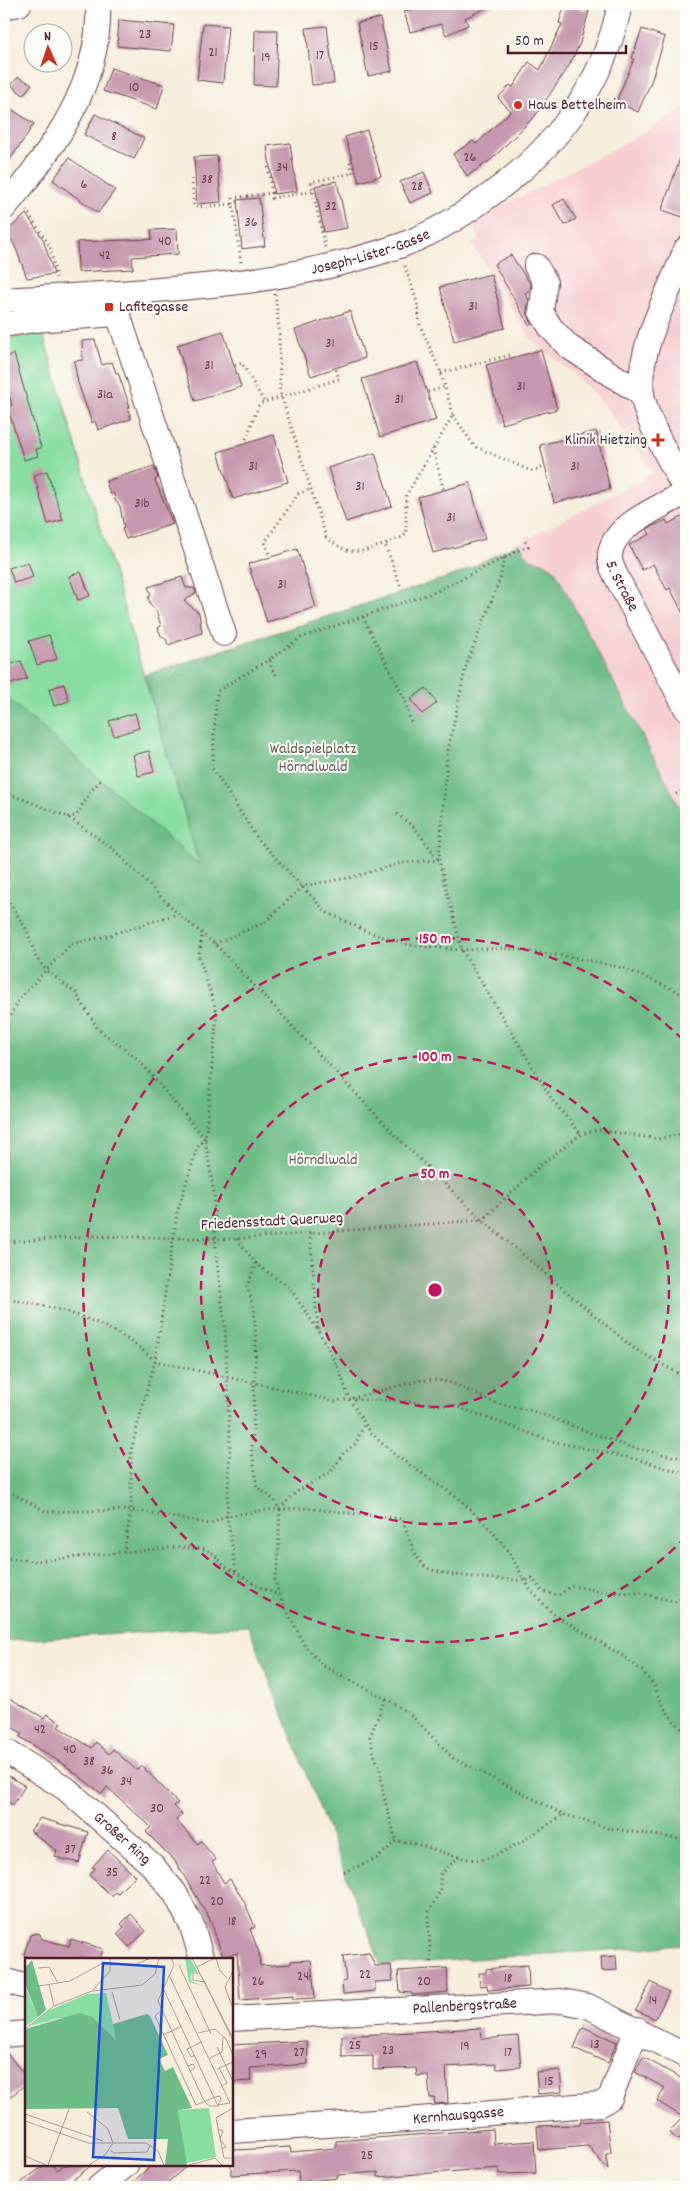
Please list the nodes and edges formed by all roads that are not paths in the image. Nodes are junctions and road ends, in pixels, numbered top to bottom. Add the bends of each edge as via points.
1 (19, 4) edge
2 (98, 4) edge
3 (620, 4) edge
4 (4, 7) edge
5 (8, 202) edge
6 (686, 250) edge
7 (536, 266) dead end
8 (4, 300) edge
9 (118, 304) junction
10 (4, 325) edge
11 (642, 394) junction
12 (686, 492) edge
13 (224, 634) dead end
14 (686, 708) edge
15 (4, 1750) edge
16 (201, 1958) edge
17 (4, 1980) edge
18 (25, 1987) edge
19 (232, 2019) edge
20 (637, 2029) junction
21 (25, 2033) edge
22 (4, 2035) edge
23 (686, 2056) edge
24 (232, 2130) edge
25 (125, 2166) edge
26 (99, 2187) edge

1 - 4 street
2 - 5 street via 93,60 83,88 49,149
3 - 9 street, Joseph-Lister-Gasse via 614,31 586,95 566,124 540,155 498,190 450,222 403,245 320,269
6 - 11 street via 646,351
7 - 11 street via 546,282 541,312 551,328 569,347
8 - 9 street, Joseph-Lister-Gasse
9 - 10 street
9 - 13 street
11 - 12 street via 648,415
12 - 14 street, 5. Straße via 625,528 616,539 610,555 616,578
15 - 16 street, Großer Ring via 65,1788 152,1864 175,1893 192,1926
17 - 18 street
19 - 20 street, Pallenbergstraße via 562,2001 588,2006
20 - 23 street, Pallenbergstraße
20 - 24 street, Kernhausgasse via 610,2098 601,2104
21 - 22 street
25 - 26 street

